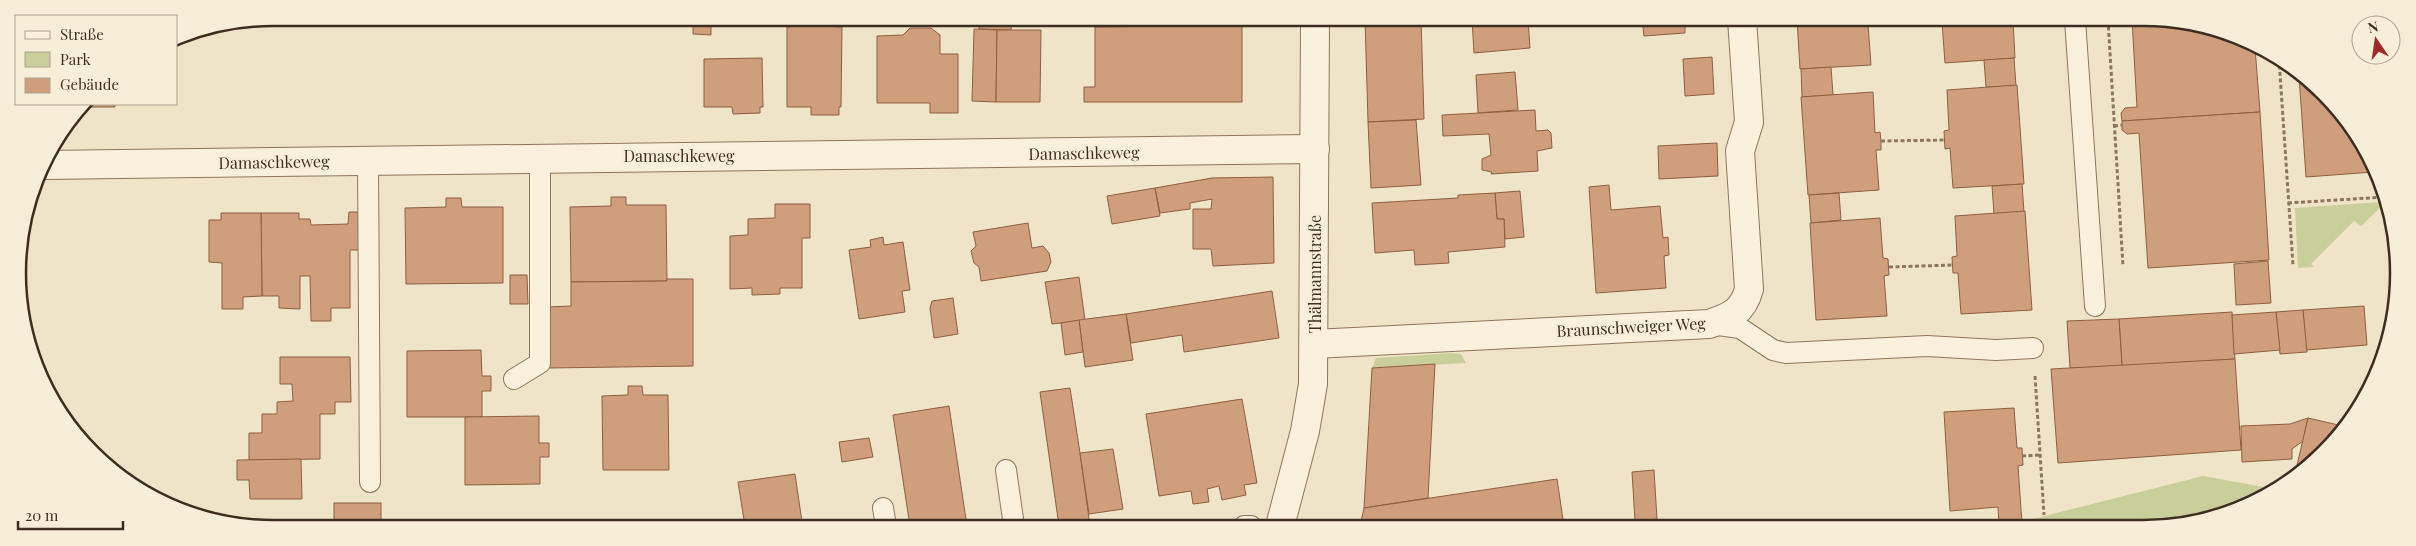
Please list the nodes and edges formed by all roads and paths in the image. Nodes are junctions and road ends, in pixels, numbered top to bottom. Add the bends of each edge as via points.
1 (1315, 26) edge
2 (1742, 26) edge
3 (2075, 26) edge
4 (2108, 26) edge
5 (2280, 68) edge
6 (2122, 125) dead end
7 (2114, 126) junction
8 (1945, 140) dead end
9 (1881, 141) dead end
10 (1315, 149) junction
11 (540, 157) junction
12 (368, 160) junction
13 (52, 165) edge
14 (2378, 197) edge
15 (2288, 203) junction
16 (1953, 265) dead end
17 (2293, 265) dead end
18 (2123, 266) dead end
19 (1889, 267) dead end
20 (2095, 306) dead end
21 (1709, 324) junction
22 (1314, 344) junction
23 (2033, 348) joint
24 (514, 379) dead end
25 (2040, 455) junction
26 (2022, 456) dead end
27 (1006, 470) dead end
28 (370, 482) dead end
29 (2044, 515) dead end
30 (1013, 520) edge
31 (1282, 520) edge

1 - 10 street, Thälmannstraße
2 - 21 street, Braunschweiger Weg via 1749,122 1740,151 1749,289 1746,300 1732,316
3 - 20 lane
4 - 7 path
5 - 15 path
6 - 7 path
7 - 18 path
8 - 9 path
10 - 11 street, Damaschkeweg
10 - 22 street, Thälmannstraße
11 - 12 street, Damaschkeweg
11 - 24 lane via 540,363
12 - 13 street, Damaschkeweg
12 - 28 lane
14 - 15 path
15 - 17 path
16 - 19 path
21 - 22 street, Braunschweiger Weg
21 - 23 lane via 1740,328 1773,350 1786,353 1926,346 1996,350
22 - 31 street, Thälmannstraße via 1313,384 1305,431
23 - 25 path
25 - 26 path
25 - 29 path
27 - 30 lane

